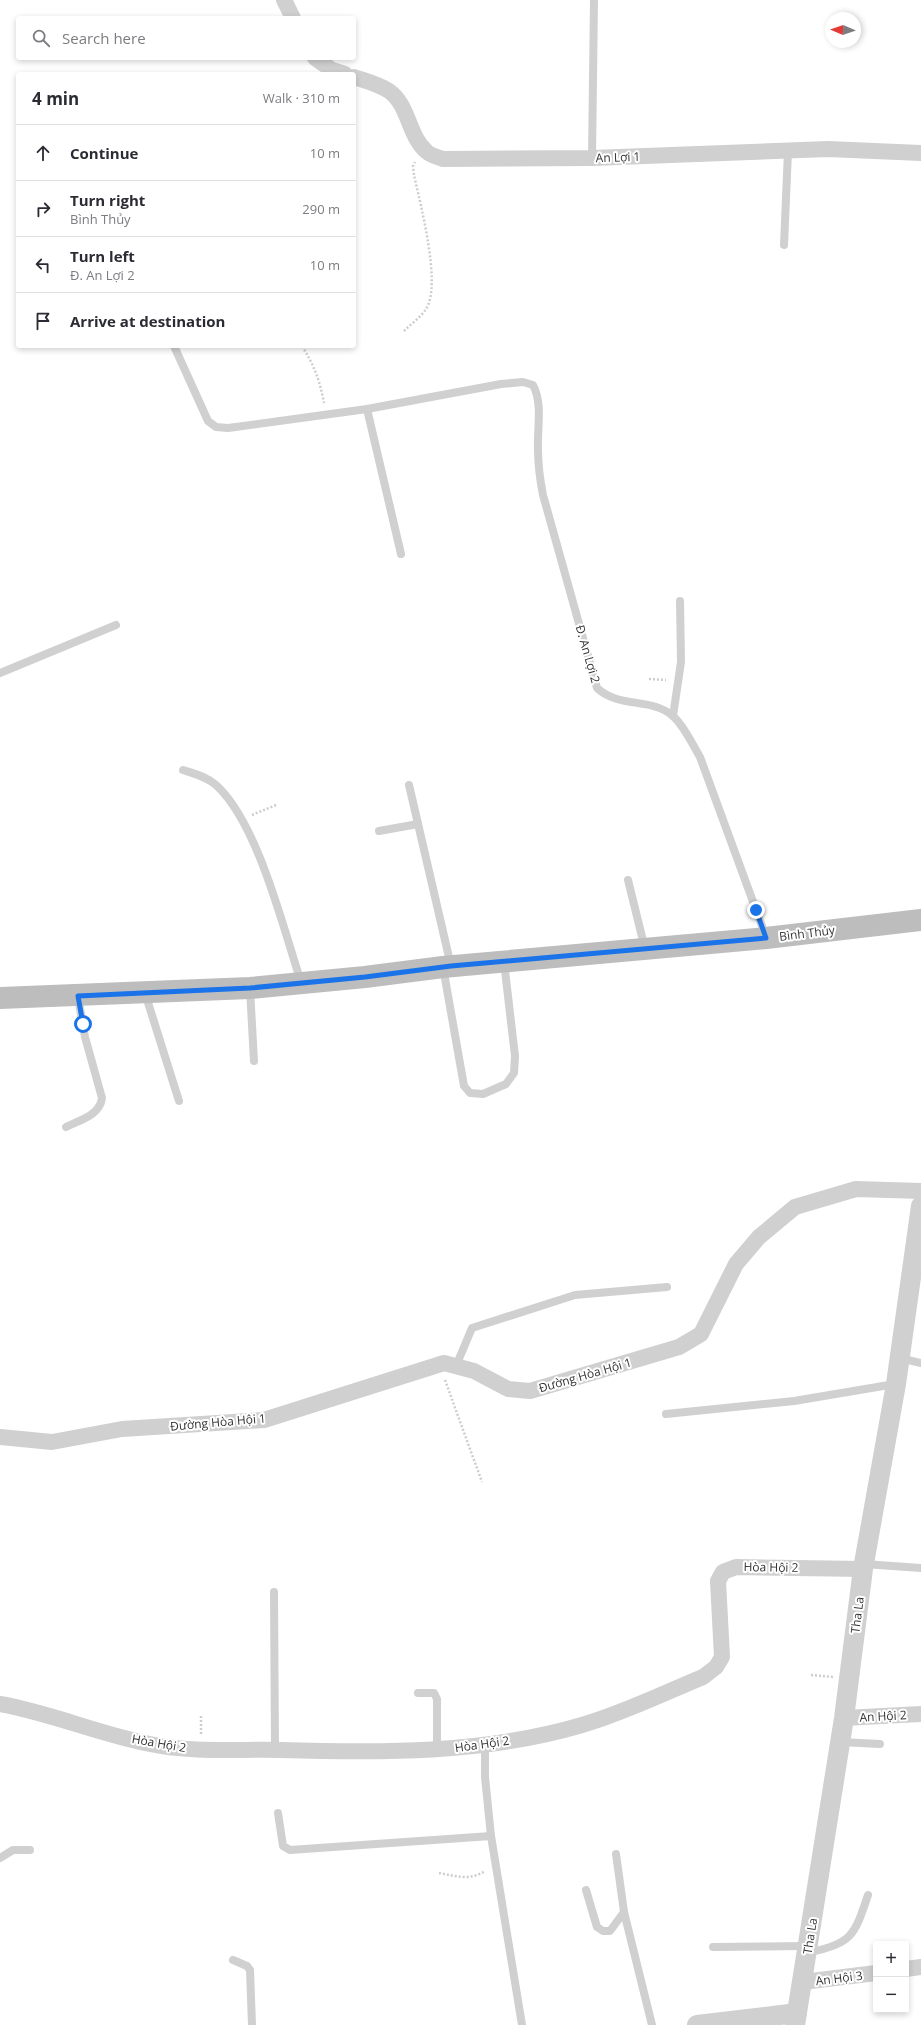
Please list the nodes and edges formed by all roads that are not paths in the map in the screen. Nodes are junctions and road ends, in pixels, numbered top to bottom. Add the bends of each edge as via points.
1 (284, 0) edge
2 (594, 0) edge
3 (292, 16) edge
4 (318, 60) edge
5 (338, 72) edge
6 (356, 78) edge
7 (788, 150) junction
8 (921, 153) edge
9 (592, 158) junction
10 (784, 245) dead end
11 (175, 348) edge
12 (367, 409) junction
13 (401, 554) dead end
14 (680, 601) dead end
15 (116, 625) dead end
16 (0, 673) edge
17 (673, 716) junction
18 (183, 770) dead end
19 (409, 785) dead end
20 (418, 824) junction
21 (380, 831) dead end
22 (628, 880) dead end
23 (921, 920) edge
24 (766, 938) junction
25 (645, 949) junction
26 (504, 962) junction
27 (447, 967) junction
28 (301, 983) junction
29 (250, 988) junction
30 (145, 993) junction
31 (78, 996) junction
32 (0, 998) edge
33 (254, 1062) dead end
34 (179, 1101) dead end
35 (66, 1127) dead end
36 (921, 1191) edge
37 (921, 1206) edge
38 (667, 1287) dead end
39 (900, 1358) junction
40 (921, 1363) edge
41 (456, 1366) junction
42 (896, 1384) junction
43 (666, 1414) dead end
44 (0, 1437) edge
45 (864, 1567) junction
46 (921, 1568) edge
47 (274, 1592) dead end
48 (418, 1693) dead end
49 (0, 1704) edge
50 (921, 1714) edge
51 (844, 1718) junction
52 (840, 1742) junction
53 (485, 1744) junction
54 (880, 1744) dead end
55 (275, 1750) junction
56 (437, 1750) junction
57 (278, 1814) dead end
58 (491, 1836) junction
59 (30, 1850) dead end
60 (616, 1854) dead end
61 (0, 1858) edge
62 (586, 1890) dead end
63 (868, 1895) dead end
64 (624, 1912) junction
65 (714, 1947) dead end
66 (808, 1949) junction
67 (233, 1960) dead end
68 (921, 1967) edge
69 (909, 1969) edge
70 (873, 1973) edge
71 (803, 1982) junction
72 (796, 2019) edge
73 (252, 2025) edge
74 (522, 2025) edge
75 (652, 2025) edge
76 (697, 2025) edge

1 - 3 street
2 - 9 lane
4 - 5 street
6 - 9 street, An Lợi 1 via 390,91 426,152 443,159
7 - 8 street, An Lợi 1
7 - 9 street, An Lợi 1
7 - 10 lane
11 - 12 lane via 208,421 216,427 228,428
12 - 13 lane
12 - 17 lane, Đ. An Lợi 2 via 523,382 534,385 539,396 539,474 597,688 605,696 658,707
14 - 17 lane via 682,642
15 - 16 lane
17 - 24 lane, Đ. An Lợi 2 via 700,757
18 - 28 lane via 202,776 216,785 241,820 265,874
19 - 20 lane
20 - 21 lane
20 - 27 lane
22 - 25 lane
23 - 24 main road, Bình Thủy
24 - 25 main road, Bình Thủy
25 - 26 main road, Bình Thủy
26 - 27 main road, Bình Thủy
26 - 27 lane via 515,1056 514,1073 506,1084 483,1094 470,1093 464,1086
27 - 28 main road, Bình Thủy
28 - 29 main road, Bình Thủy
29 - 30 main road, Bình Thủy
29 - 33 lane
30 - 31 main road, Bình Thủy
30 - 34 lane
31 - 32 main road, Bình Thủy
31 - 35 lane via 102,1098 101,1106 95,1112
36 - 41 street, Đường Hòa Hội 1 via 856,1189 795,1207 759,1237 736,1264 700,1334 679,1347 530,1391 508,1389 474,1370
37 - 39 street, Tha La
38 - 41 lane via 575,1294 472,1328
39 - 40 lane
39 - 42 street, Tha La
41 - 44 street, Đường Hòa Hội 1 via 440,1364 264,1420 122,1429 52,1442
42 - 43 lane via 794,1401
42 - 45 street, Tha La
45 - 46 lane
45 - 51 street, Tha La
45 - 53 street, Hòa Hội 2 via 736,1566 723,1572 718,1581 722,1657 716,1667 703,1677 583,1725
47 - 55 lane
48 - 56 lane via 434,1693 437,1699
49 - 55 street, Hòa Hội 2 via 28,1709 150,1744 182,1749
50 - 51 street, An Hội 2
51 - 52 street, Tha La
52 - 54 lane
52 - 66 street, Tha La
53 - 56 street, Hòa Hội 2
53 - 58 lane via 485,1777
55 - 56 street, Hòa Hội 2
57 - 58 lane via 280,1838 283,1846 290,1850
58 - 74 lane
59 - 61 lane via 13,1850
60 - 64 lane
62 - 64 lane via 597,1927 603,1931 610,1931
63 - 66 lane via 857,1926 846,1940 833,1947
64 - 75 lane
65 - 66 lane
66 - 71 street, Tha La
67 - 73 lane via 250,1970
68 - 69 street
70 - 71 street, An Hội 3
71 - 72 street, Tha La
72 - 76 street

